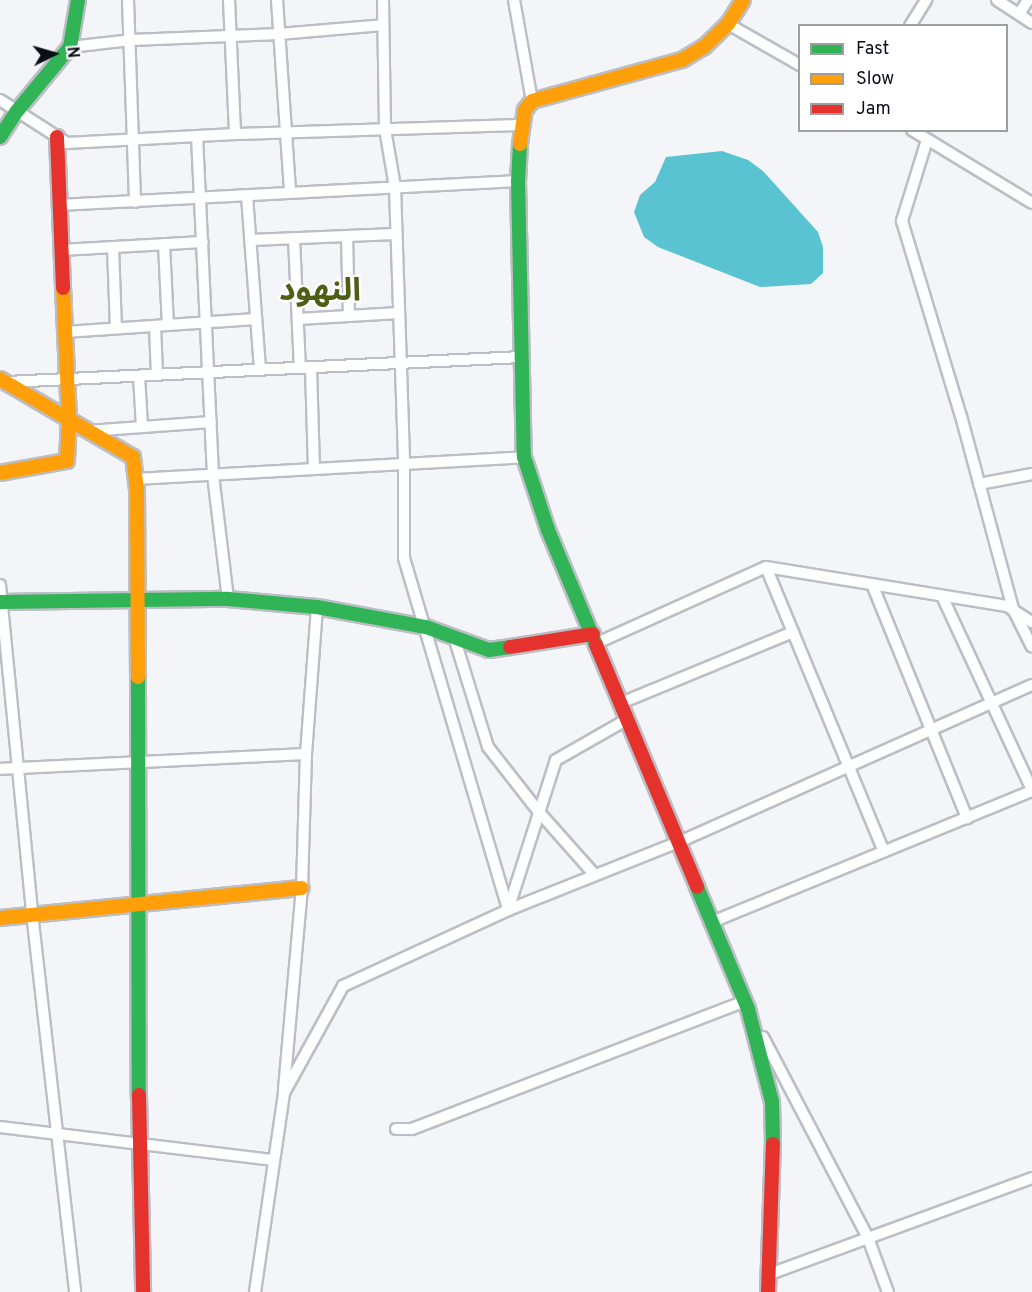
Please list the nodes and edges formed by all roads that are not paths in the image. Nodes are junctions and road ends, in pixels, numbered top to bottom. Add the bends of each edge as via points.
1 (78, 0) edge
2 (128, 0) edge
3 (229, 0) edge
4 (277, 0) edge
5 (383, 0) edge
6 (514, 0) edge
7 (743, 0) edge
8 (926, 0) edge
9 (997, 0) edge
10 (1028, 0) edge
11 (1019, 14) junction
12 (1032, 23) edge
13 (728, 24) junction
14 (911, 24) edge
15 (383, 25) junction
16 (230, 34) junction
17 (279, 34) junction
18 (131, 40) junction
19 (70, 47) junction
20 (798, 64) edge
21 (0, 99) edge
22 (532, 101) junction
23 (17, 111) junction
24 (521, 126) junction
25 (385, 129) junction
26 (915, 132) edge
27 (235, 134) junction
28 (285, 134) junction
29 (197, 136) junction
30 (0, 137) edge
31 (57, 137) junction
32 (132, 140) junction
33 (927, 140) junction
34 (518, 181) junction
35 (395, 187) junction
36 (290, 193) junction
37 (247, 196) junction
38 (201, 199) junction
39 (135, 202) junction
40 (1032, 203) edge
41 (59, 205) junction
42 (396, 234) junction
43 (347, 236) junction
44 (294, 238) junction
45 (250, 240) junction
46 (203, 242) junction
47 (164, 244) junction
48 (113, 247) junction
49 (61, 250) junction
50 (399, 313) junction
51 (349, 316) junction
52 (256, 319) junction
53 (298, 319) junction
54 (207, 322) junction
55 (168, 325) junction
56 (154, 326) junction
57 (116, 328) junction
58 (65, 332) junction
59 (522, 357) junction
60 (401, 363) junction
61 (306, 368) junction
62 (260, 370) junction
63 (209, 373) junction
64 (158, 375) junction
65 (139, 376) junction
66 (3, 380) edge
67 (67, 380) junction
68 (69, 419) junction
69 (211, 422) junction
70 (142, 427) junction
71 (88, 431) junction
72 (524, 457) junction
73 (404, 463) junction
74 (314, 469) junction
75 (0, 473) edge
76 (1032, 474) edge
77 (213, 475) junction
78 (136, 479) junction
79 (979, 484) junction
80 (766, 567) junction
81 (872, 584) junction
82 (0, 585) edge
83 (942, 596) junction
84 (228, 600) junction
85 (1, 602) edge
86 (135, 602) junction
87 (317, 607) junction
88 (1013, 609) junction
89 (1032, 622) edge
90 (426, 627) junction
91 (793, 632) junction
92 (454, 637) junction
93 (595, 638) junction
94 (1032, 647) edge
95 (5, 681) edge
96 (1032, 685) edge
97 (621, 703) junction
98 (992, 703) junction
99 (628, 719) junction
100 (931, 730) junction
101 (306, 754) junction
102 (137, 761) junction
103 (848, 766) junction
104 (18, 767) junction
105 (0, 769) edge
106 (1032, 791) edge
107 (539, 812) junction
108 (967, 818) junction
109 (679, 842) junction
110 (884, 852) junction
111 (595, 875) junction
112 (302, 888) junction
113 (139, 903) junction
114 (508, 910) junction
115 (32, 913) junction
116 (0, 918) edge
117 (712, 922) junction
118 (747, 1005) junction
119 (284, 1093) junction
120 (0, 1127) edge
121 (396, 1129) dead end
122 (58, 1134) junction
123 (139, 1144) junction
124 (274, 1160) junction
125 (1032, 1178) edge
126 (868, 1238) junction
127 (767, 1275) junction
128 (75, 1292) edge
129 (143, 1292) edge
130 (255, 1292) edge
131 (768, 1292) edge
132 (888, 1292) edge

1 - 19 main road
2 - 18 street
3 - 16 street
4 - 17 street
5 - 15 street
6 - 22 street
7 - 13 main road
8 - 14 street
9 - 11 street
10 - 11 street
11 - 12 street
13 - 20 street
13 - 22 main road via 704,47 682,60
15 - 17 street
15 - 25 street
16 - 17 street
16 - 18 street
16 - 27 street
17 - 28 street
18 - 19 street
18 - 32 street
19 - 23 main road
21 - 23 street
22 - 24 main road
23 - 30 main road
23 - 31 street
24 - 25 street
24 - 34 main road
25 - 28 street
25 - 35 street
26 - 33 street
27 - 28 street
27 - 29 street
28 - 36 street
29 - 32 street
29 - 38 street
31 - 32 street via 67,143
31 - 41 main road
32 - 39 street
33 - 40 street
33 - 79 street via 902,222
34 - 35 street
34 - 59 main road
35 - 36 street
35 - 42 street
36 - 37 street
37 - 38 street
37 - 45 street
38 - 39 street
38 - 46 street
39 - 41 street
41 - 49 main road
42 - 43 street
42 - 50 street
43 - 44 street
43 - 51 street
44 - 45 street
44 - 53 street
45 - 52 street
46 - 47 street
46 - 54 street
47 - 48 street
47 - 55 street
48 - 49 street
48 - 57 street
49 - 58 main road
50 - 51 street
50 - 60 street
51 - 53 street
52 - 54 street
52 - 62 street
53 - 61 street
54 - 55 street
54 - 63 street
55 - 56 street
56 - 57 street
56 - 64 street
57 - 58 street
58 - 67 main road
59 - 60 street
59 - 72 main road
60 - 61 street
60 - 73 street
61 - 62 street
61 - 74 street
62 - 63 street
63 - 64 street
63 - 69 street
64 - 65 street
65 - 67 street
65 - 70 street
66 - 67 street
66 - 68 main road
67 - 68 main road
68 - 71 main road
68 - 75 main road via 67,462
69 - 70 street
69 - 77 street
70 - 71 street
71 - 78 main road via 133,457
72 - 73 street
72 - 93 main road via 548,530
73 - 74 street
73 - 90 street via 404,558
74 - 77 street
76 - 79 street
77 - 78 street
77 - 84 street
78 - 86 main road
79 - 88 street
80 - 81 street
80 - 91 street
80 - 93 street
81 - 83 street
81 - 100 street
82 - 85 street
83 - 88 street
83 - 98 street
84 - 86 main road
84 - 87 main road
85 - 86 main road
85 - 95 street
86 - 102 main road
87 - 90 main road
87 - 101 street
88 - 89 street
88 - 94 street
90 - 92 main road
90 - 114 street
91 - 97 street
91 - 103 street
92 - 93 main road via 489,650
92 - 107 street via 488,747
93 - 97 main road
95 - 104 street
96 - 98 street
97 - 99 main road
98 - 100 street
98 - 106 street
99 - 107 street via 556,760
99 - 109 main road
100 - 103 street
100 - 108 street
101 - 102 street
101 - 112 street
102 - 104 street
102 - 113 main road
103 - 109 street
103 - 110 street
104 - 105 street
104 - 115 street
106 - 108 street
107 - 111 street
107 - 114 street
108 - 110 street
109 - 111 street
109 - 117 main road
110 - 117 street
111 - 114 street
112 - 113 main road
112 - 119 street
113 - 115 main road
113 - 123 main road
114 - 119 street via 343,986
115 - 116 main road
115 - 122 street
117 - 118 main road
118 - 121 street via 412,1129
118 - 126 street
118 - 127 main road via 772,1102
119 - 124 street
120 - 122 street
122 - 123 street
122 - 128 street
123 - 124 street
123 - 129 main road
124 - 130 street
125 - 126 street
126 - 127 street
126 - 132 street
127 - 131 main road

